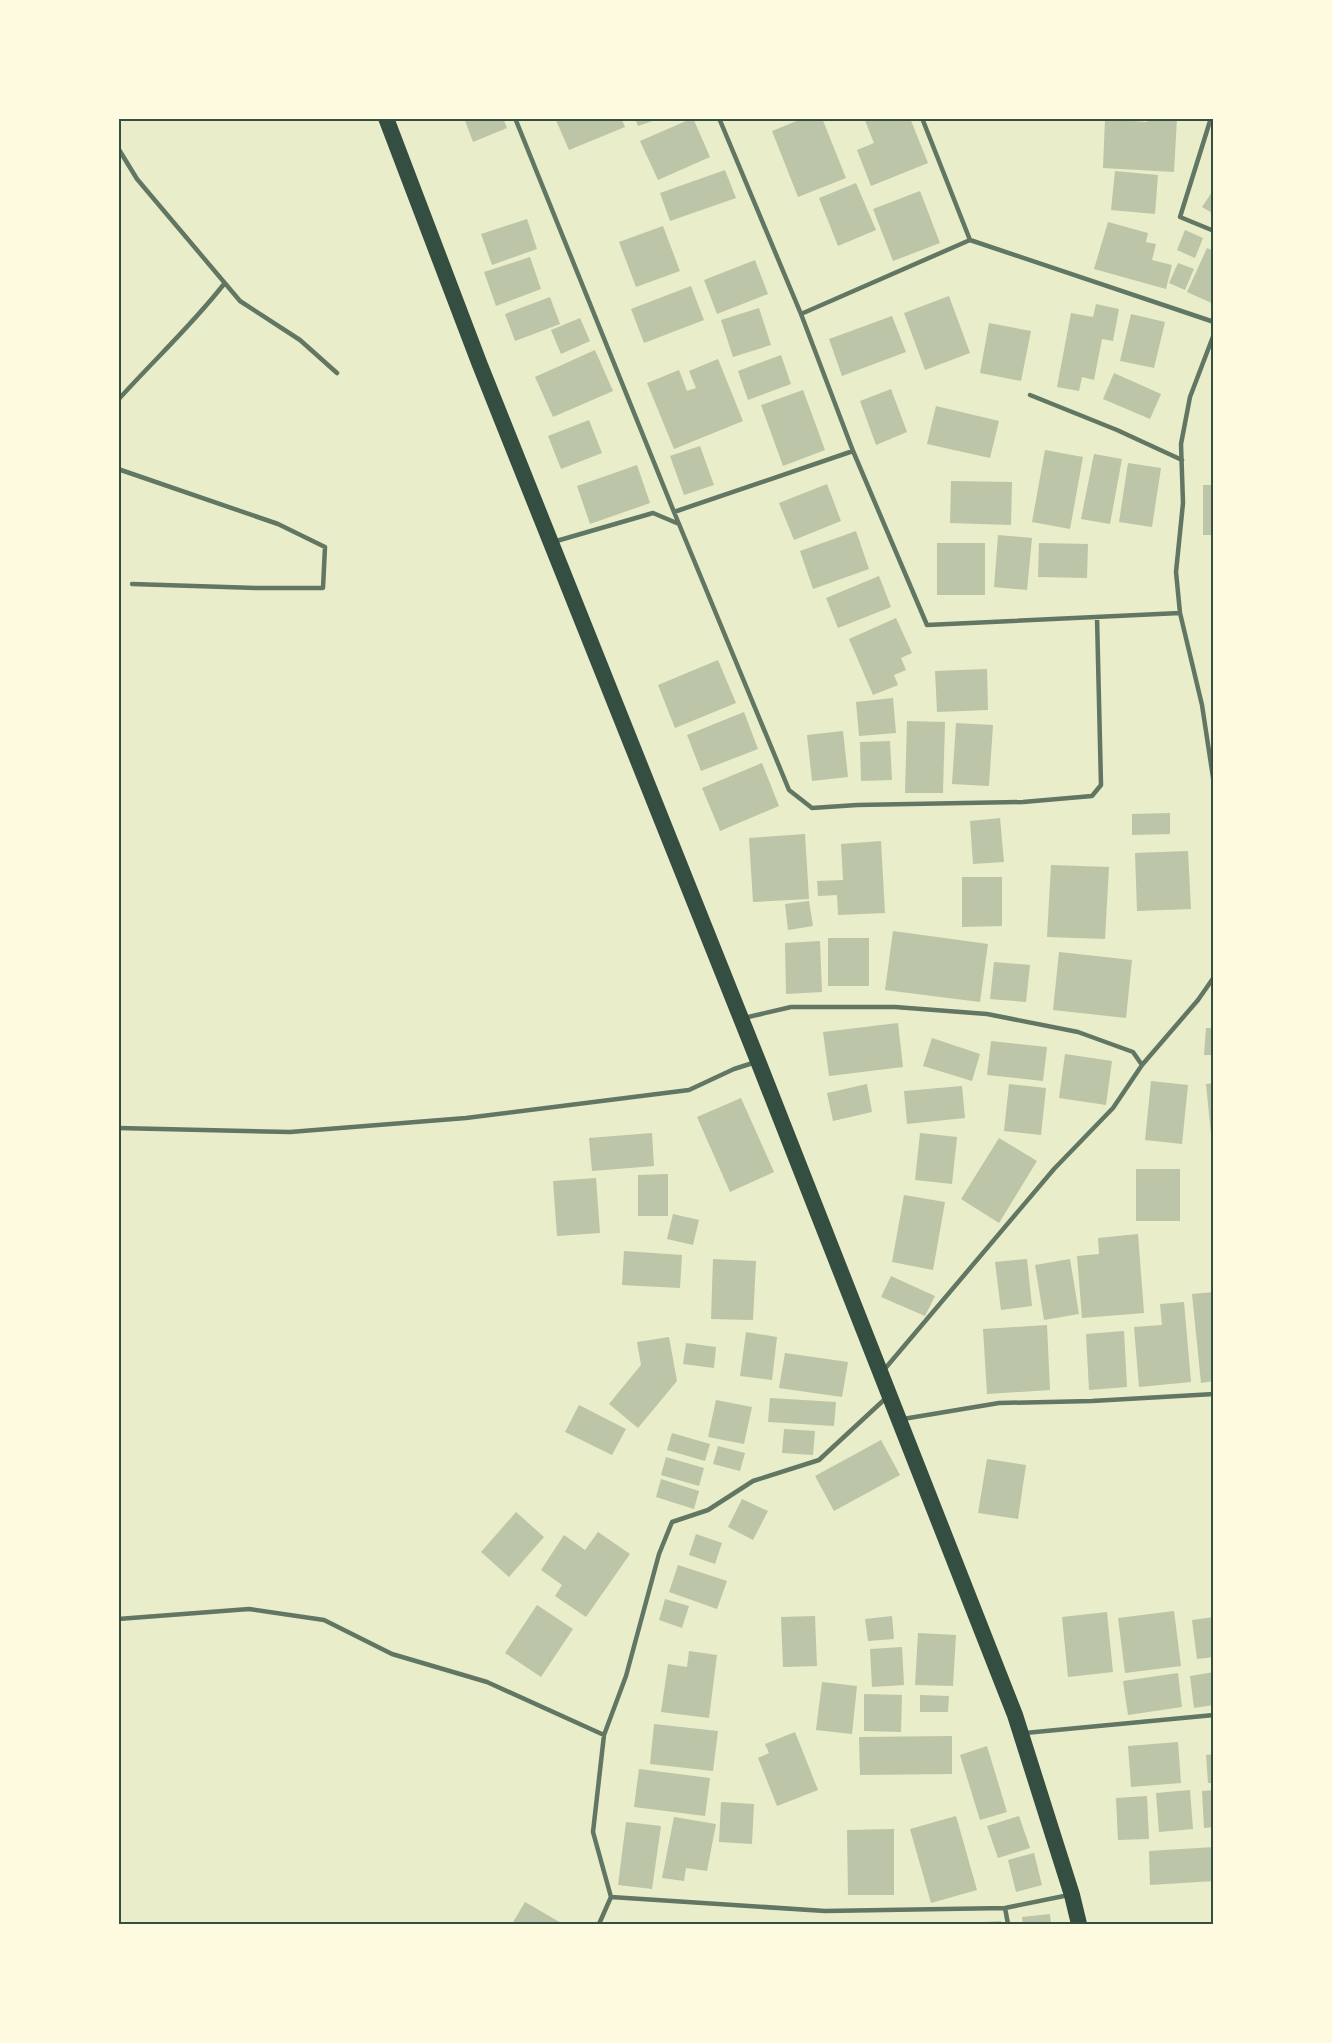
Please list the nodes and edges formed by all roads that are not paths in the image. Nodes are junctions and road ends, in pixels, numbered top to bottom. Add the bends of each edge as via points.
1 (386, 118) edge
2 (515, 118) edge
3 (719, 118) edge
4 (922, 118) edge
5 (1211, 118) edge
6 (118, 148) edge
7 (1214, 231) edge
8 (970, 240) junction
9 (224, 284) junction
10 (801, 314) junction
11 (1214, 322) edge
12 (1214, 334) edge
13 (338, 373) dead end
14 (1030, 395) dead end
15 (118, 400) edge
16 (853, 451) junction
17 (1182, 460) junction
18 (118, 469) edge
19 (674, 512) junction
20 (679, 525) junction
21 (550, 543) junction
22 (132, 584) dead end
23 (1180, 613) junction
24 (1096, 617) junction
25 (1214, 784) edge
26 (1214, 977) edge
27 (741, 1018) junction
28 (758, 1061) junction
29 (1142, 1065) junction
30 (118, 1128) edge
31 (881, 1373) junction
32 (1214, 1394) edge
33 (889, 1395) junction
34 (898, 1419) junction
35 (118, 1619) edge
36 (1214, 1715) edge
37 (1021, 1733) junction
38 (604, 1735) junction
39 (1072, 1895) junction
40 (611, 1897) junction
41 (1005, 1908) junction
42 (599, 1924) edge
43 (1008, 1924) edge
44 (1078, 1924) edge

1 - 21 highway
2 - 19 lane
3 - 10 lane
4 - 8 lane
5 - 7 lane via 1180,218
6 - 9 lane via 137,178
8 - 10 lane
8 - 11 lane
9 - 13 lane via 240,301 300,340
9 - 15 lane
10 - 16 lane
12 - 17 lane via 1190,397 1181,444
14 - 17 lane
16 - 19 lane
16 - 24 lane via 927,625
17 - 23 lane via 1183,503 1176,572
18 - 22 lane via 278,524 324,547 323,588
19 - 20 lane
20 - 21 lane via 653,513
20 - 24 lane via 789,790 812,808 1023,802 1092,796 1101,785
21 - 27 highway
23 - 24 lane
23 - 25 lane via 1202,705
26 - 29 lane
27 - 28 highway
27 - 29 lane via 791,1006 895,1007 987,1014 1078,1032 1133,1052
28 - 30 lane via 689,1090 466,1118 290,1132
28 - 31 highway
29 - 31 lane via 1113,1108 1054,1169
31 - 33 highway
32 - 34 lane via 999,1403
33 - 34 highway
33 - 38 lane via 819,1460 753,1481 708,1510 672,1522 659,1554 626,1676
34 - 37 highway
35 - 38 lane via 249,1610 324,1620 392,1654 487,1682
36 - 37 lane
37 - 39 highway
38 - 40 lane via 593,1833
39 - 41 lane
39 - 44 highway
40 - 41 lane via 825,1911
40 - 42 lane
41 - 43 lane

